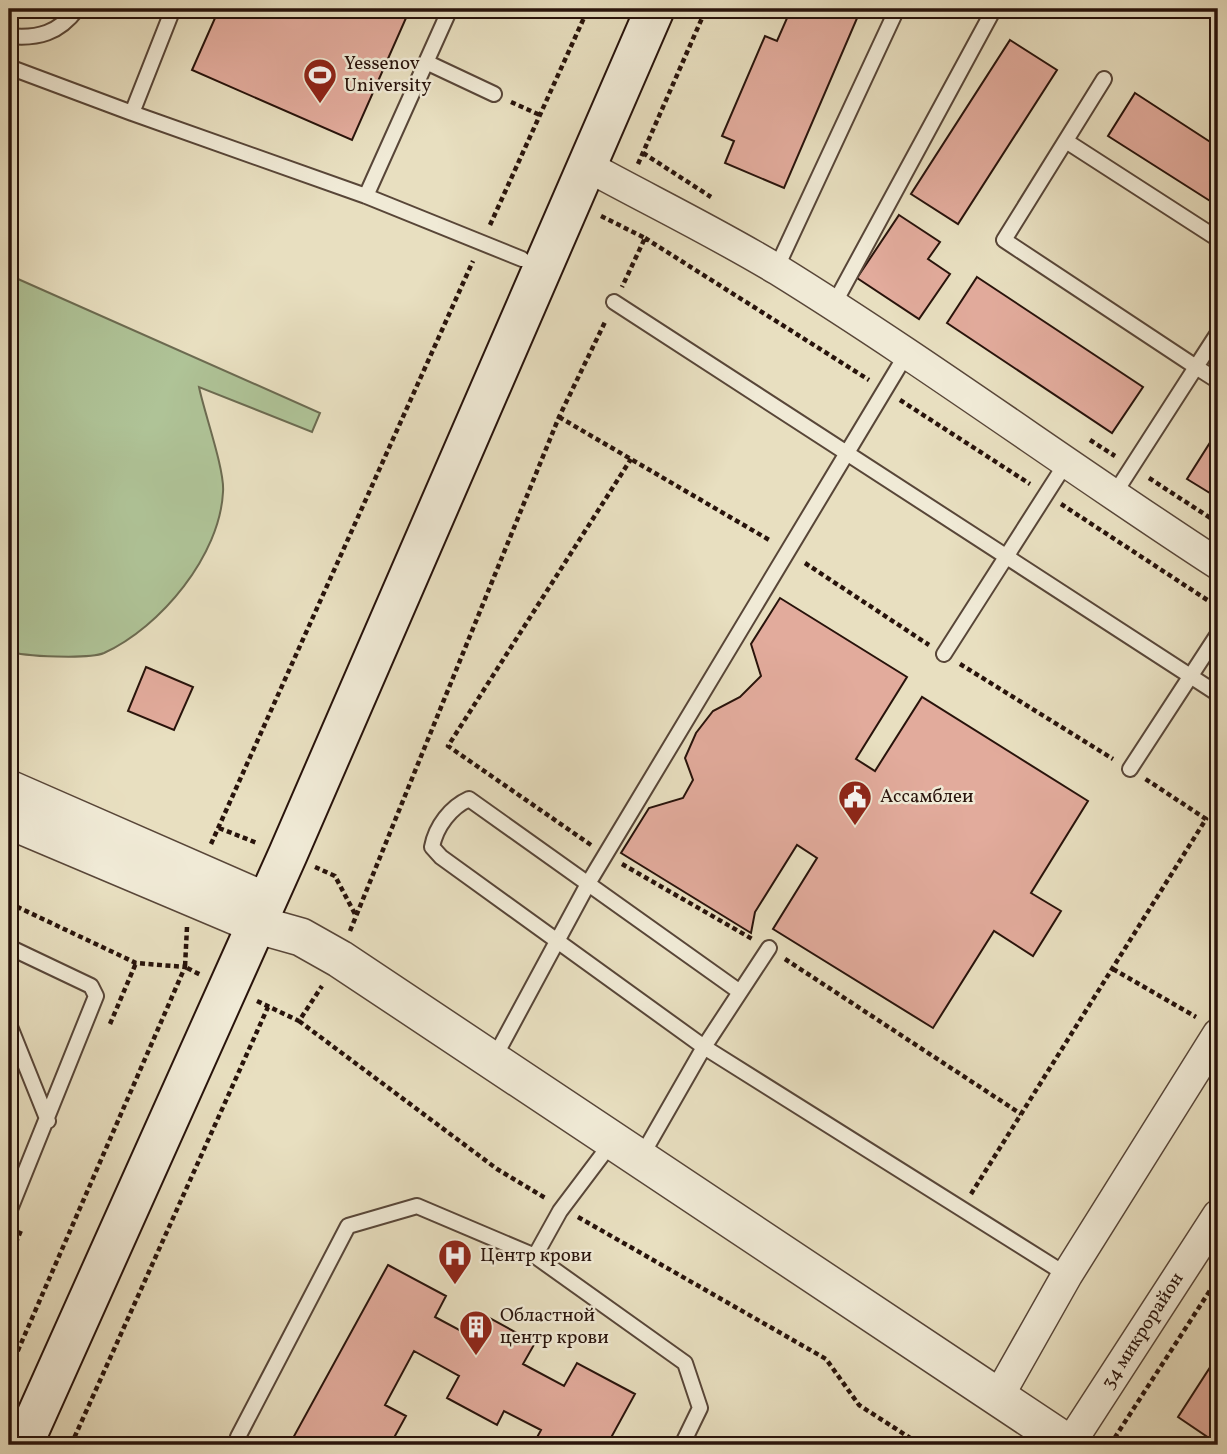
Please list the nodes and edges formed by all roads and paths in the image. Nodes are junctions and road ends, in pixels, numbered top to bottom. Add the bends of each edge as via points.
1 (77, 9) edge
2 (173, 9) edge
3 (450, 9) edge
4 (588, 9) edge
5 (626, 9) edge
6 (655, 9) edge
7 (706, 9) edge
8 (897, 9) edge
9 (994, 9) edge
10 (9, 36) edge
11 (426, 62) junction
12 (9, 66) edge
13 (1104, 79) dead end
14 (494, 94) joint
15 (132, 113) junction
16 (540, 115) junction
17 (1066, 141) junction
18 (587, 166) junction
19 (627, 188) junction
20 (366, 196) junction
21 (572, 201) junction
22 (611, 221) junction
23 (645, 238) junction
24 (1218, 239) edge
25 (481, 242) junction
26 (523, 259) junction
27 (776, 269) junction
28 (614, 302) junction
29 (833, 306) junction
30 (1218, 333) edge
31 (906, 353) junction
32 (1196, 367) junction
33 (1218, 381) edge
34 (884, 390) junction
35 (559, 417) junction
36 (845, 454) junction
37 (631, 460) junction
38 (1066, 463) junction
39 (1045, 494) junction
40 (1113, 496) junction
41 (785, 550) junction
42 (1004, 556) junction
43 (1218, 564) edge
44 (1218, 607) edge
45 (1218, 634) edge
46 (944, 654) junction
47 (1192, 677) junction
48 (1218, 694) edge
49 (1129, 769) junction
50 (9, 789) edge
51 (9, 820) edge
52 (219, 828) junction
53 (278, 850) junction
54 (605, 855) junction
55 (194, 883) junction
56 (589, 883) junction
57 (9, 904) edge
58 (251, 909) junction
59 (356, 915) junction
60 (555, 941) junction
61 (9, 947) edge
62 (769, 948) junction
63 (340, 959) junction
64 (1113, 969) junction
65 (207, 977) junction
66 (740, 992) junction
67 (268, 1007) junction
68 (9, 1024) edge
69 (1212, 1028) edge
70 (704, 1047) junction
71 (493, 1060) junction
72 (1021, 1114) junction
73 (48, 1121) junction
74 (627, 1148) junction
75 (961, 1210) junction
76 (9, 1212) edge
77 (1218, 1215) edge
78 (535, 1256) junction
79 (1067, 1275) junction
80 (1218, 1278) edge
81 (9, 1371) edge
82 (848, 1388) dead end
83 (998, 1397) junction
84 (9, 1432) edge
85 (23, 1445) edge
86 (71, 1445) edge
87 (242, 1445) edge
88 (682, 1445) edge
89 (921, 1445) edge
90 (1070, 1445) edge
91 (1110, 1445) edge

1 - 10 lane via 53,32 29,38
2 - 15 lane
3 - 11 lane
4 - 16 path
5 - 26 main road
6 - 18 main road
7 - 19 path
8 - 27 lane
9 - 29 lane
11 - 14 lane
11 - 20 lane
12 - 15 lane
13 - 17 lane
14 - 16 path
15 - 20 lane
16 - 25 path
17 - 24 lane
17 - 32 lane via 1004,240
18 - 19 street
18 - 21 main road
19 - 22 path
19 - 27 street
20 - 25 lane
21 - 22 path
21 - 53 main road
22 - 23 path
23 - 28 path
23 - 34 path
25 - 26 lane
25 - 52 path
26 - 53 main road
27 - 29 street
28 - 35 path
28 - 36 lane
29 - 31 street
30 - 32 lane
31 - 34 lane
31 - 38 street
32 - 33 lane
32 - 40 lane
34 - 36 lane
34 - 39 path
35 - 37 path
35 - 59 path
36 - 41 lane
36 - 42 lane
37 - 41 path
37 - 54 path via 448,746
38 - 39 lane
38 - 40 street
39 - 42 lane
39 - 44 path
40 - 43 street
41 - 46 path
41 - 54 lane
42 - 46 lane
42 - 47 lane
45 - 47 lane
46 - 49 path
47 - 48 lane
47 - 49 lane
49 - 64 path via 1206,819
50 - 55 street
51 - 55 street
52 - 53 path
52 - 55 path
53 - 58 main road
53 - 59 path via 335,876
54 - 56 lane
54 - 62 path
55 - 58 street
55 - 65 path
56 - 60 lane
56 - 60 lane via 469,799 455,805 434,836 432,847 441,857
56 - 66 lane
57 - 65 path via 136,963
58 - 63 street
58 - 65 main road
59 - 63 path
60 - 70 lane
60 - 71 lane
61 - 73 lane via 91,986 96,996
62 - 66 lane
62 - 72 path
63 - 67 path via 299,1021
63 - 71 street
64 - 69 path
64 - 72 path
65 - 67 path
65 - 81 path
65 - 84 main road
65 - 85 main road
66 - 70 lane
67 - 86 path
68 - 73 lane
69 - 79 street
70 - 74 lane
70 - 75 lane
71 - 74 street
72 - 75 path
73 - 76 lane
74 - 78 lane via 561,1211
74 - 83 street
75 - 79 lane
77 - 90 street, 34 микрорайон
78 - 87 lane via 417,1206 348,1226 239,1437
78 - 88 lane via 685,1363 700,1408
79 - 83 street
80 - 91 path
82 - 89 path via 859,1405
83 - 90 street

